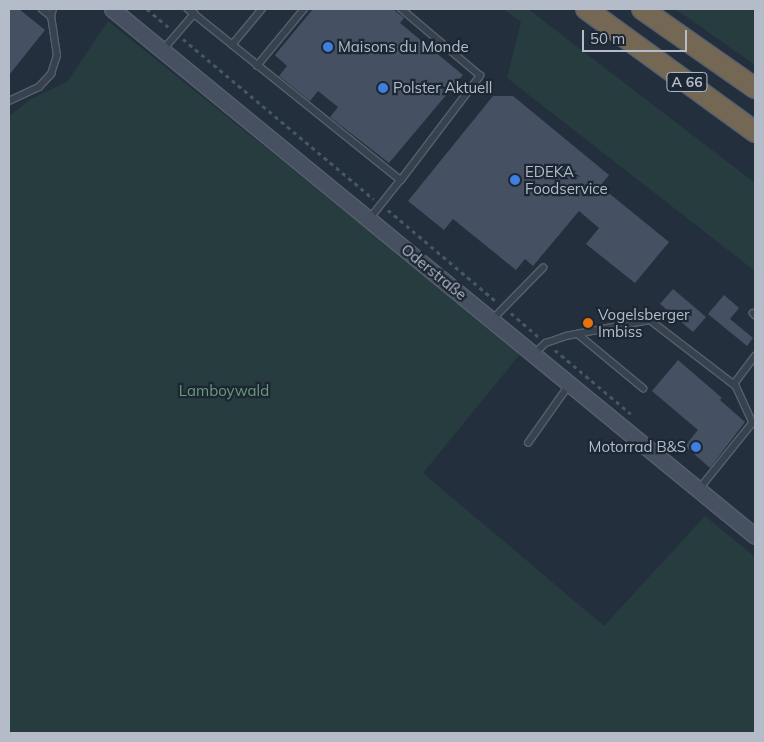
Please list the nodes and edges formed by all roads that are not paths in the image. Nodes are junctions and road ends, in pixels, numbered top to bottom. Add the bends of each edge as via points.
1 (42, 9) edge
2 (53, 9) edge
3 (112, 9) edge
4 (188, 9) edge
5 (262, 9) edge
6 (304, 9) edge
7 (401, 9) edge
8 (586, 9) edge
9 (642, 9) edge
10 (194, 14) junction
11 (51, 16) junction
12 (232, 45) junction
13 (163, 50) junction
14 (257, 66) junction
15 (755, 88) edge
16 (9, 101) edge
17 (738, 120) junction
18 (755, 132) edge
19 (755, 136) edge
20 (401, 180) junction
21 (370, 220) junction
22 (543, 268) dead end
23 (492, 320) junction
24 (578, 334) junction
25 (534, 354) junction
26 (755, 356) edge
27 (570, 384) junction
28 (734, 384) junction
29 (643, 388) dead end
30 (528, 443) dead end
31 (699, 489) junction
32 (755, 536) edge

1 - 11 lane
2 - 11 lane
3 - 13 street, Oderstraße
4 - 10 lane
5 - 12 lane
6 - 14 lane
7 - 20 lane via 480,76
8 - 17 highway, A 66
9 - 15 highway, A 66
10 - 12 lane
10 - 13 lane
11 - 16 lane via 57,56 51,74 39,87
12 - 14 lane
13 - 21 street, Oderstraße
14 - 20 lane
17 - 18 highway, A 66
17 - 19 highway
20 - 21 lane
21 - 23 street, Oderstraße
22 - 23 lane
23 - 25 street, Oderstraße
24 - 25 lane via 546,343
24 - 28 lane via 650,320
24 - 29 lane
25 - 27 street, Oderstraße
26 - 28 lane
27 - 30 lane
27 - 31 street, Oderstraße
28 - 31 lane via 754,423
31 - 32 street, Oderstraße

